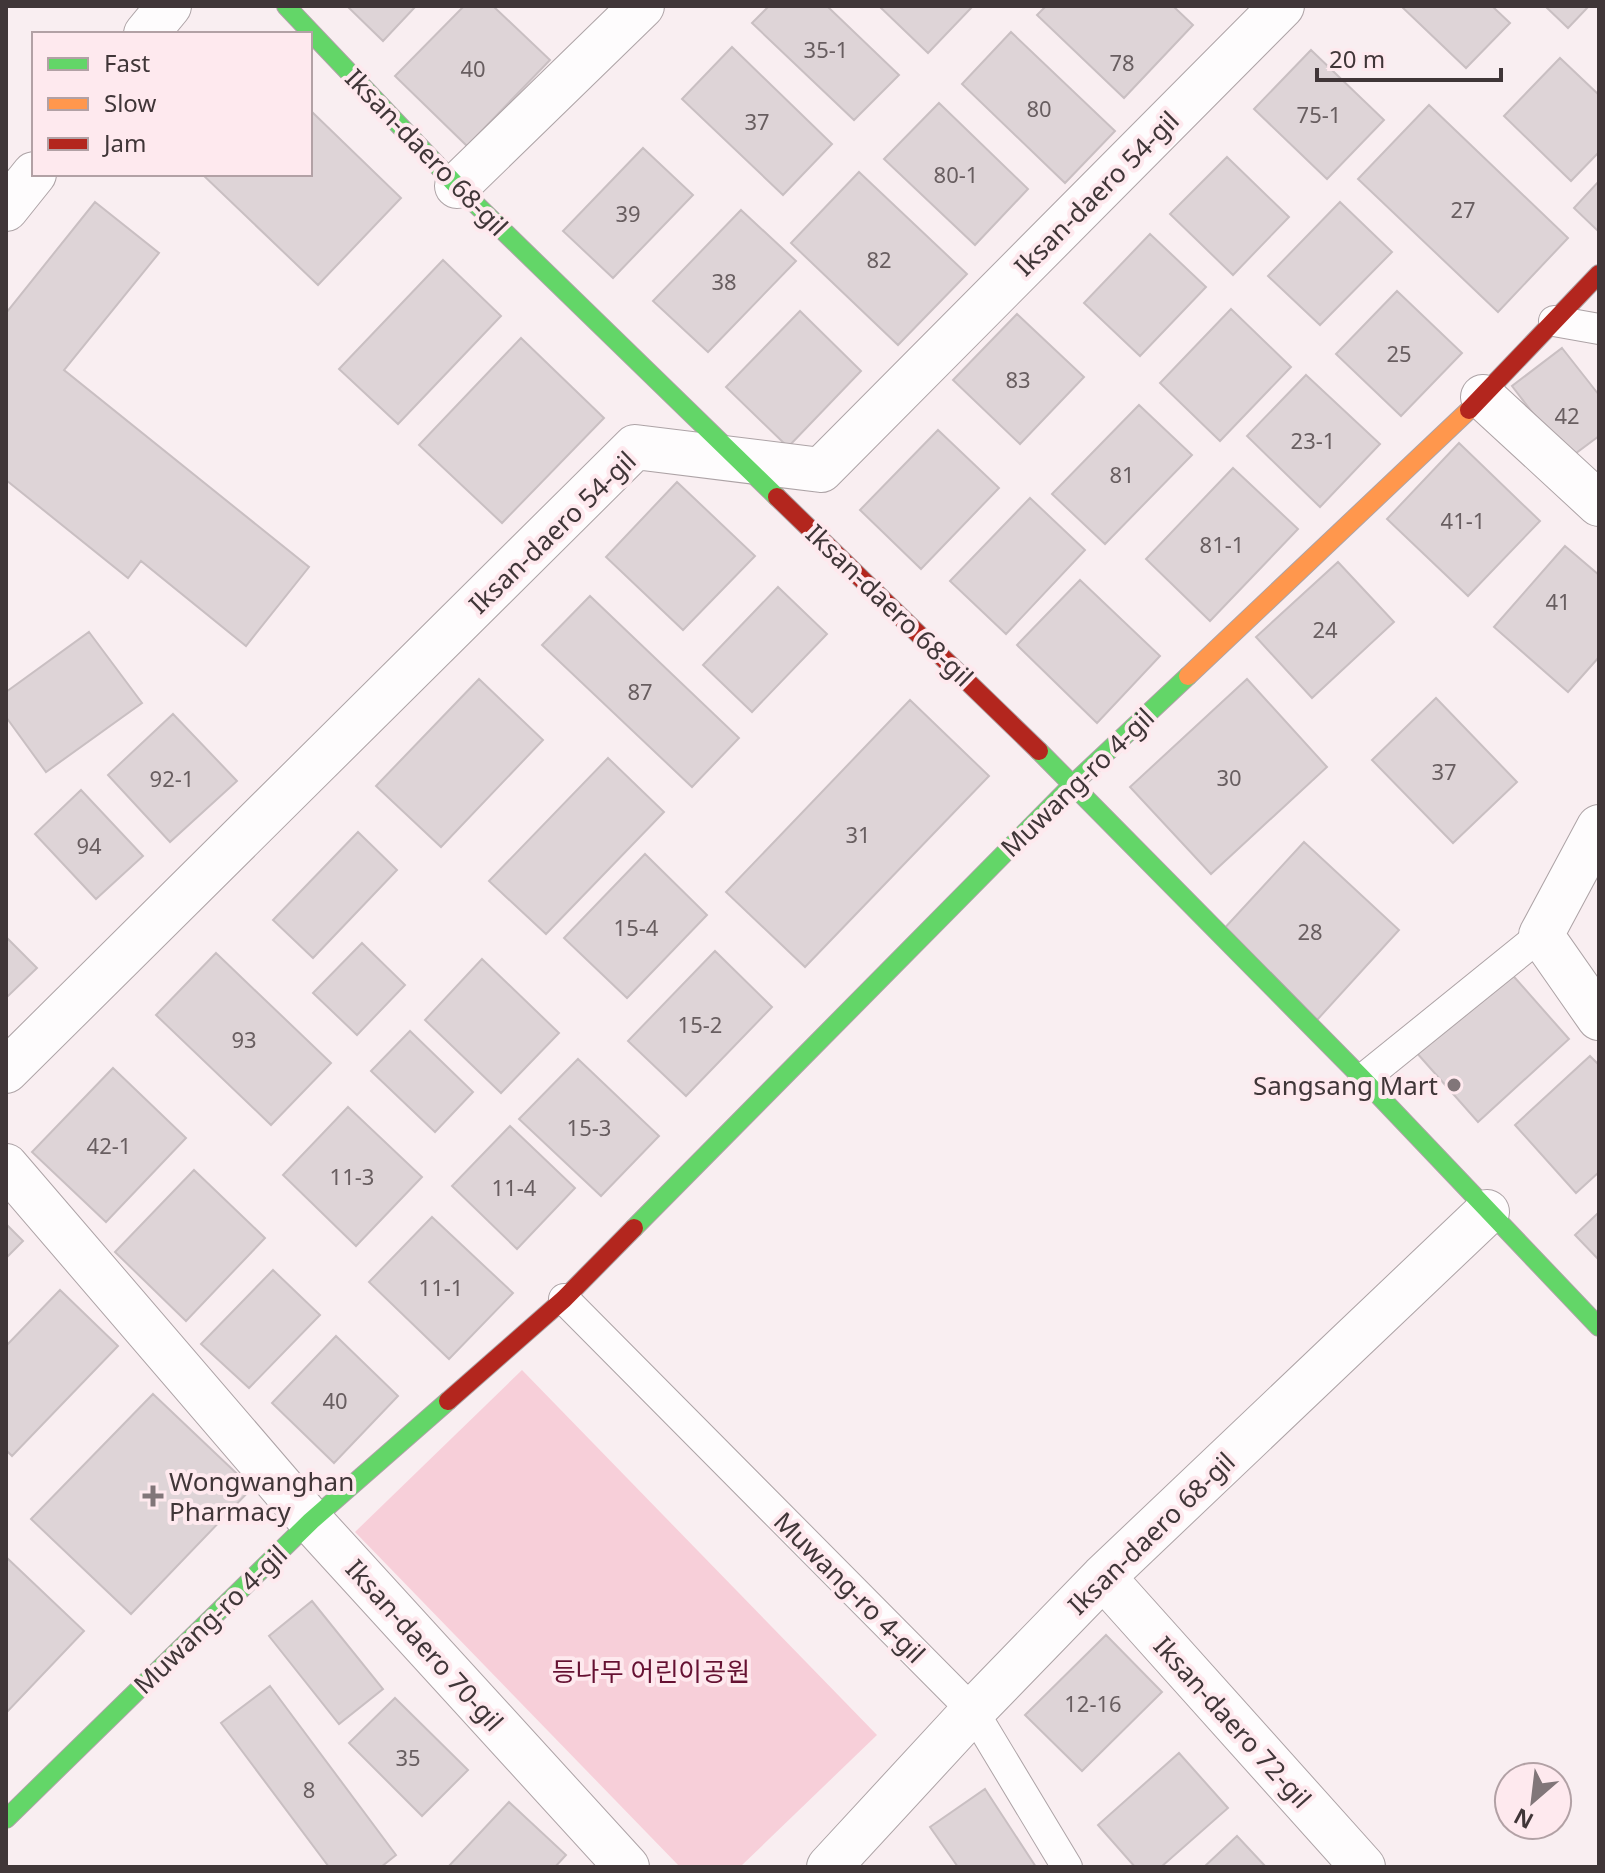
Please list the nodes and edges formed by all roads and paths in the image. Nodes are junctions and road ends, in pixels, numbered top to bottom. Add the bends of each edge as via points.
1 (169, 6) edge
2 (286, 6) edge
3 (642, 6) edge
4 (1282, 6) edge
5 (148, 32) edge
6 (311, 32) edge
7 (312, 33) edge
8 (32, 176) edge
9 (457, 186) junction
10 (6, 209) edge
11 (1599, 274) edge
12 (1554, 321) junction
13 (1599, 329) edge
14 (1483, 397) junction
15 (743, 461) junction
16 (1599, 504) edge
17 (1073, 784) junction
18 (1599, 827) edge
19 (1541, 935) junction
20 (1599, 1018) edge
21 (6, 1071) edge
22 (1363, 1079) junction
23 (6, 1166) edge
24 (1487, 1212) junction
25 (564, 1299) junction
26 (1599, 1327) edge
27 (311, 1521) junction
28 (1103, 1577) junction
29 (973, 1711) junction
30 (6, 1819) edge
31 (627, 1867) edge
32 (829, 1867) edge
33 (1067, 1867) edge
34 (1363, 1867) edge

1 - 5 street
2 - 6 street, Iksan-daero 68-gil
3 - 9 street
4 - 15 street, Iksan-daero 54-gil via 821,470
7 - 9 street, Iksan-daero 68-gil
8 - 10 street
9 - 15 street, Iksan-daero 68-gil
11 - 12 street, Muwang-ro 4-gil
12 - 13 lane
12 - 14 street, Muwang-ro 4-gil
14 - 16 street
14 - 17 street, Muwang-ro 4-gil
15 - 17 street, Iksan-daero 68-gil
15 - 21 street, Iksan-daero 54-gil via 635,447
17 - 22 street, Iksan-daero 68-gil
17 - 25 street, Muwang-ro 4-gil
18 - 19 street
19 - 20 street
19 - 22 lane
22 - 24 street, Iksan-daero 68-gil
23 - 27 street, Iksan-daero 70-gil
24 - 26 street, Iksan-daero 68-gil
24 - 28 street, Iksan-daero 68-gil
25 - 27 street, Muwang-ro 4-gil
25 - 29 lane, Muwang-ro 4-gil
27 - 30 street, Muwang-ro 4-gil
27 - 31 street, Iksan-daero 70-gil
28 - 29 street, Iksan-daero 68-gil
28 - 34 street, Iksan-daero 72-gil
29 - 32 street, Iksan-daero 68-gil
29 - 33 lane, Muwang-ro 4-gil

